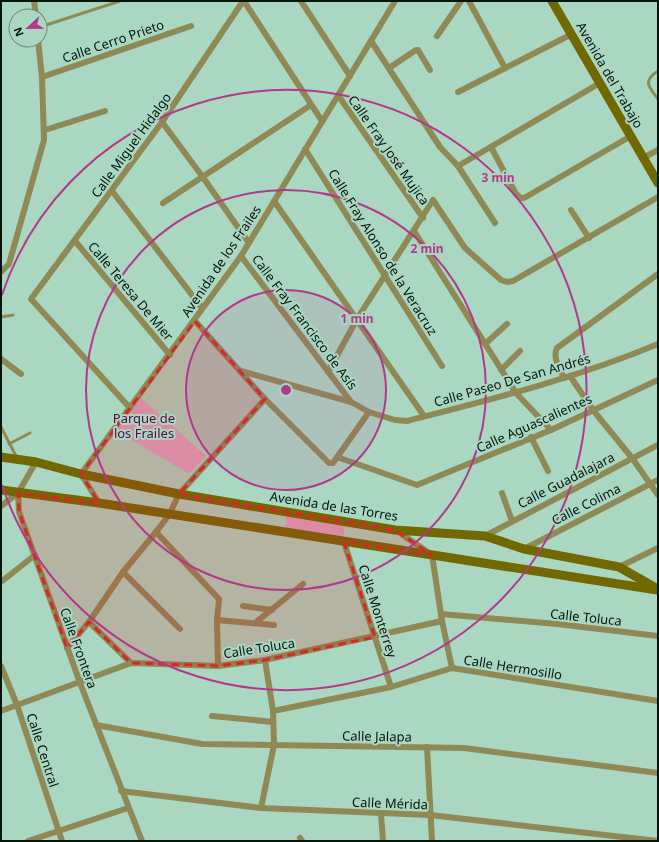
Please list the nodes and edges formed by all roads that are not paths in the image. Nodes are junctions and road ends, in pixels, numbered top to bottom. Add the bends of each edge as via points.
1 (120, 1) edge
2 (244, 1) edge
3 (301, 1) edge
4 (395, 1) edge
5 (461, 1) edge
6 (469, 1) edge
7 (552, 1) edge
8 (48, 24) edge
9 (191, 26) dead end
10 (572, 34) junction
11 (437, 36) dead end
12 (371, 40) junction
13 (39, 48) edge
14 (389, 68) junction
15 (505, 68) junction
16 (430, 70) dead end
17 (658, 71) edge
18 (350, 76) junction
19 (42, 77) junction
20 (600, 83) junction
21 (458, 92) dead end
22 (338, 95) junction
23 (658, 99) edge
24 (310, 105) junction
25 (105, 111) dead end
26 (322, 121) junction
27 (162, 122) junction
28 (45, 130) junction
29 (631, 136) junction
30 (491, 147) junction
31 (305, 149) junction
32 (658, 150) edge
33 (644, 158) junction
34 (458, 166) junction
35 (202, 176) junction
36 (658, 183) edge
37 (112, 191) junction
38 (658, 197) edge
39 (274, 201) junction
40 (163, 203) dead end
41 (572, 210) dead end
42 (423, 218) junction
43 (495, 223) dead end
44 (414, 231) junction
45 (589, 238) junction
46 (74, 241) junction
47 (249, 244) junction
48 (241, 256) junction
49 (1, 272) edge
50 (386, 274) junction
51 (658, 274) edge
52 (202, 308) junction
53 (13, 316) dead end
54 (1, 317) edge
55 (357, 319) junction
56 (195, 321) junction
57 (507, 324) dead end
58 (485, 344) junction
59 (658, 344) edge
60 (520, 351) dead end
61 (170, 355) junction
62 (1, 359) edge
63 (442, 366) dead end
64 (501, 370) junction
65 (240, 371) junction
66 (328, 372) junction
67 (21, 374) dead end
68 (567, 377) junction
69 (658, 380) edge
70 (516, 393) junction
71 (265, 399) junction
72 (351, 402) junction
73 (130, 408) junction
74 (593, 410) junction
75 (369, 412) junction
76 (424, 416) junction
77 (1, 427) edge
78 (551, 430) junction
79 (30, 433) dead end
80 (531, 437) junction
81 (9, 444) junction
82 (658, 445) edge
83 (1, 457) edge
84 (337, 457) junction
85 (632, 458) junction
86 (17, 460) junction
87 (36, 462) junction
88 (548, 471) dead end
89 (81, 474) junction
90 (658, 480) edge
91 (651, 483) junction
92 (1, 490) edge
93 (502, 493) dead end
94 (18, 494) junction
95 (179, 494) junction
96 (658, 495) edge
97 (99, 503) junction
98 (1, 506) edge
99 (169, 515) junction
100 (512, 521) junction
101 (396, 530) junction
102 (156, 532) junction
103 (484, 536) junction
104 (344, 542) junction
105 (658, 548) edge
106 (524, 549) junction
107 (35, 555) junction
108 (432, 555) junction
109 (619, 567) junction
110 (124, 572) junction
111 (1, 582) edge
112 (303, 584) dead end
113 (658, 590) edge
114 (243, 606) dead end
115 (272, 610) junction
116 (441, 617) junction
117 (217, 620) junction
118 (89, 622) junction
119 (255, 623) junction
120 (274, 625) dead end
121 (180, 629) dead end
122 (658, 636) edge
123 (375, 637) junction
124 (67, 648) junction
125 (265, 660) junction
126 (131, 663) junction
127 (1, 666) edge
128 (218, 666) junction
129 (452, 668) junction
130 (80, 683) junction
131 (391, 687) junction
132 (658, 701) edge
133 (17, 705) junction
134 (1, 711) edge
135 (273, 711) junction
136 (212, 716) dead end
137 (273, 722) junction
138 (96, 725) junction
139 (274, 745) junction
140 (427, 747) junction
141 (658, 773) edge
142 (121, 791) junction
143 (128, 808) junction
144 (261, 808) junction
145 (381, 814) junction
146 (430, 815) junction
147 (59, 831) junction
148 (28, 841) edge
149 (62, 841) edge
150 (142, 841) edge
151 (383, 841) edge
152 (432, 841) edge
153 (658, 841) edge

1 - 8 lane
2 - 24 street
2 - 27 street, Calle Miguel Hidalgo
3 - 18 street
4 - 12 street, Avenida de los Frailes
5 - 11 street
6 - 15 street
7 - 10 street, Avenida del Trabajo
9 - 19 street, Calle Cerro Prieto
10 - 15 street
10 - 20 street, Avenida del Trabajo
12 - 14 street
12 - 18 street, Avenida de los Frailes
13 - 19 street
14 - 16 street via 418,50
14 - 34 street via 440,147
15 - 21 street
17 - 23 lane via 648,80
18 - 22 street, Avenida de los Frailes
19 - 28 street
20 - 29 street, Avenida del Trabajo
20 - 30 street
22 - 26 street, Avenida de los Frailes
22 - 42 street, Calle Fray José Mujica
24 - 26 street
24 - 35 street
25 - 28 street
26 - 31 street, Avenida de los Frailes
27 - 35 street
27 - 37 street, Calle Miguel Hidalgo
28 - 49 street via 9,264
29 - 30 street via 524,198 516,194
29 - 33 street, Avenida del Trabajo
30 - 34 street
31 - 39 street, Avenida de los Frailes
31 - 50 street, Calle Fray Alonso de la Veracruz
32 - 33 street
33 - 36 street, Avenida del Trabajo
34 - 43 street
35 - 40 street
35 - 47 street
37 - 46 street, Calle Miguel Hidalgo
37 - 52 street
38 - 45 street
39 - 47 street, Avenida de los Frailes
39 - 55 street
41 - 45 street
42 - 44 street
42 - 45 street via 434,200 465,248 501,280 507,282
44 - 50 street
44 - 58 street
46 - 61 street, Calle Teresa De Mier
46 - 73 street, Calle Miguel Hidalgo via 31,299
47 - 48 street, Avenida de los Frailes
48 - 52 street, Avenida de los Frailes
48 - 66 street, Calle Fray Francisco de Asís
50 - 55 street
50 - 63 street, Calle Fray Alonso de la Veracruz
51 - 68 street via 557,348 555,352
52 - 56 street, Avenida de los Frailes
53 - 54 lane
55 - 66 street
55 - 76 street
56 - 61 street, Avenida de los Frailes
56 - 65 street
57 - 58 street
58 - 64 street
59 - 68 street, Calle Paseo De San Andrés
60 - 64 street
61 - 73 street, Avenida de los Frailes
62 - 67 street
64 - 70 street
65 - 71 street
65 - 72 street
66 - 72 street, Calle Fray Francisco de Asís
68 - 70 street, Calle Paseo De San Andrés
68 - 74 street
69 - 74 street, Calle Aguascalientes
70 - 76 street, Calle Paseo De San Andrés
70 - 78 street
71 - 84 street via 329,463 333,463
71 - 95 street
72 - 75 street, Calle Paseo De San Andrés
73 - 89 street, Avenida de los Frailes
74 - 78 street, Calle Aguascalientes
74 - 85 street
75 - 76 street, Calle Paseo De San Andrés via 400,421
75 - 84 street
77 - 81 lane
78 - 80 street, Calle Aguascalientes
79 - 81 lane
80 - 84 street, Calle Aguascalientes via 417,485
80 - 88 street
81 - 86 lane
82 - 85 street, Calle Guadalajara
83 - 86 street, Avenida de las Torres
85 - 91 street
85 - 100 street, Calle Guadalajara
86 - 87 street, Avenida de las Torres
87 - 89 street, Avenida de las Torres
87 - 94 street
89 - 95 street, Avenida de las Torres
89 - 97 street
90 - 91 street, Calle Colima
91 - 96 street
91 - 106 street, Calle Colima
92 - 94 street, Avenida de las Torres
93 - 100 street
94 - 97 street, Avenida de las Torres
94 - 98 street
94 - 107 street, Calle Frontera via 19,512
95 - 99 street
95 - 101 street, Avenida de las Torres
97 - 99 street, Avenida de las Torres
99 - 102 street
99 - 104 street, Avenida de las Torres
100 - 103 street, Calle Guadalajara
101 - 103 street, Avenida de las Torres
101 - 108 street
102 - 110 street
102 - 117 street via 217,595 220,604
103 - 106 street, Avenida de las Torres
104 - 108 street, Avenida de las Torres
104 - 123 street, Calle Monterrey
105 - 109 street
106 - 109 street, Avenida de las Torres
107 - 111 street
107 - 124 street, Calle Frontera
108 - 113 street, Avenida de las Torres
108 - 116 street
109 - 113 street, Avenida de las Torres
110 - 118 street
110 - 121 street
112 - 115 street
114 - 115 street
115 - 119 street
116 - 122 street, Calle Toluca via 557,624
116 - 123 street, Calle Toluca
116 - 129 street
117 - 119 street
117 - 128 street
118 - 124 street
118 - 126 street
119 - 120 street
123 - 125 street, Calle Toluca
123 - 131 street, Calle Monterrey
124 - 130 street, Calle Frontera
125 - 128 street, Calle Toluca
125 - 135 street
126 - 128 street, Calle Toluca
126 - 130 street, Calle Toluca
127 - 133 street, Calle Central
129 - 131 street, Calle Hermosillo
129 - 132 street, Calle Hermosillo
130 - 133 street, Calle Toluca
130 - 138 street, Calle Frontera
131 - 135 street, Calle Hermosillo
133 - 134 street, Calle Toluca
133 - 147 street, Calle Central
135 - 137 street
136 - 137 street
137 - 139 street
138 - 139 street, Calle Jalapa via 202,744
138 - 142 street, Calle Frontera
139 - 140 street, Calle Jalapa
139 - 144 street
140 - 141 street, Calle Jalapa via 464,748
140 - 146 street
142 - 143 street, Calle Frontera
142 - 144 street, Calle Mérida
143 - 147 street
143 - 150 street, Calle Frontera
144 - 145 street, Calle Mérida
145 - 146 street, Calle Mérida
145 - 151 street
146 - 152 street
146 - 153 street, Calle Mérida
147 - 148 street
147 - 149 street, Calle Central

